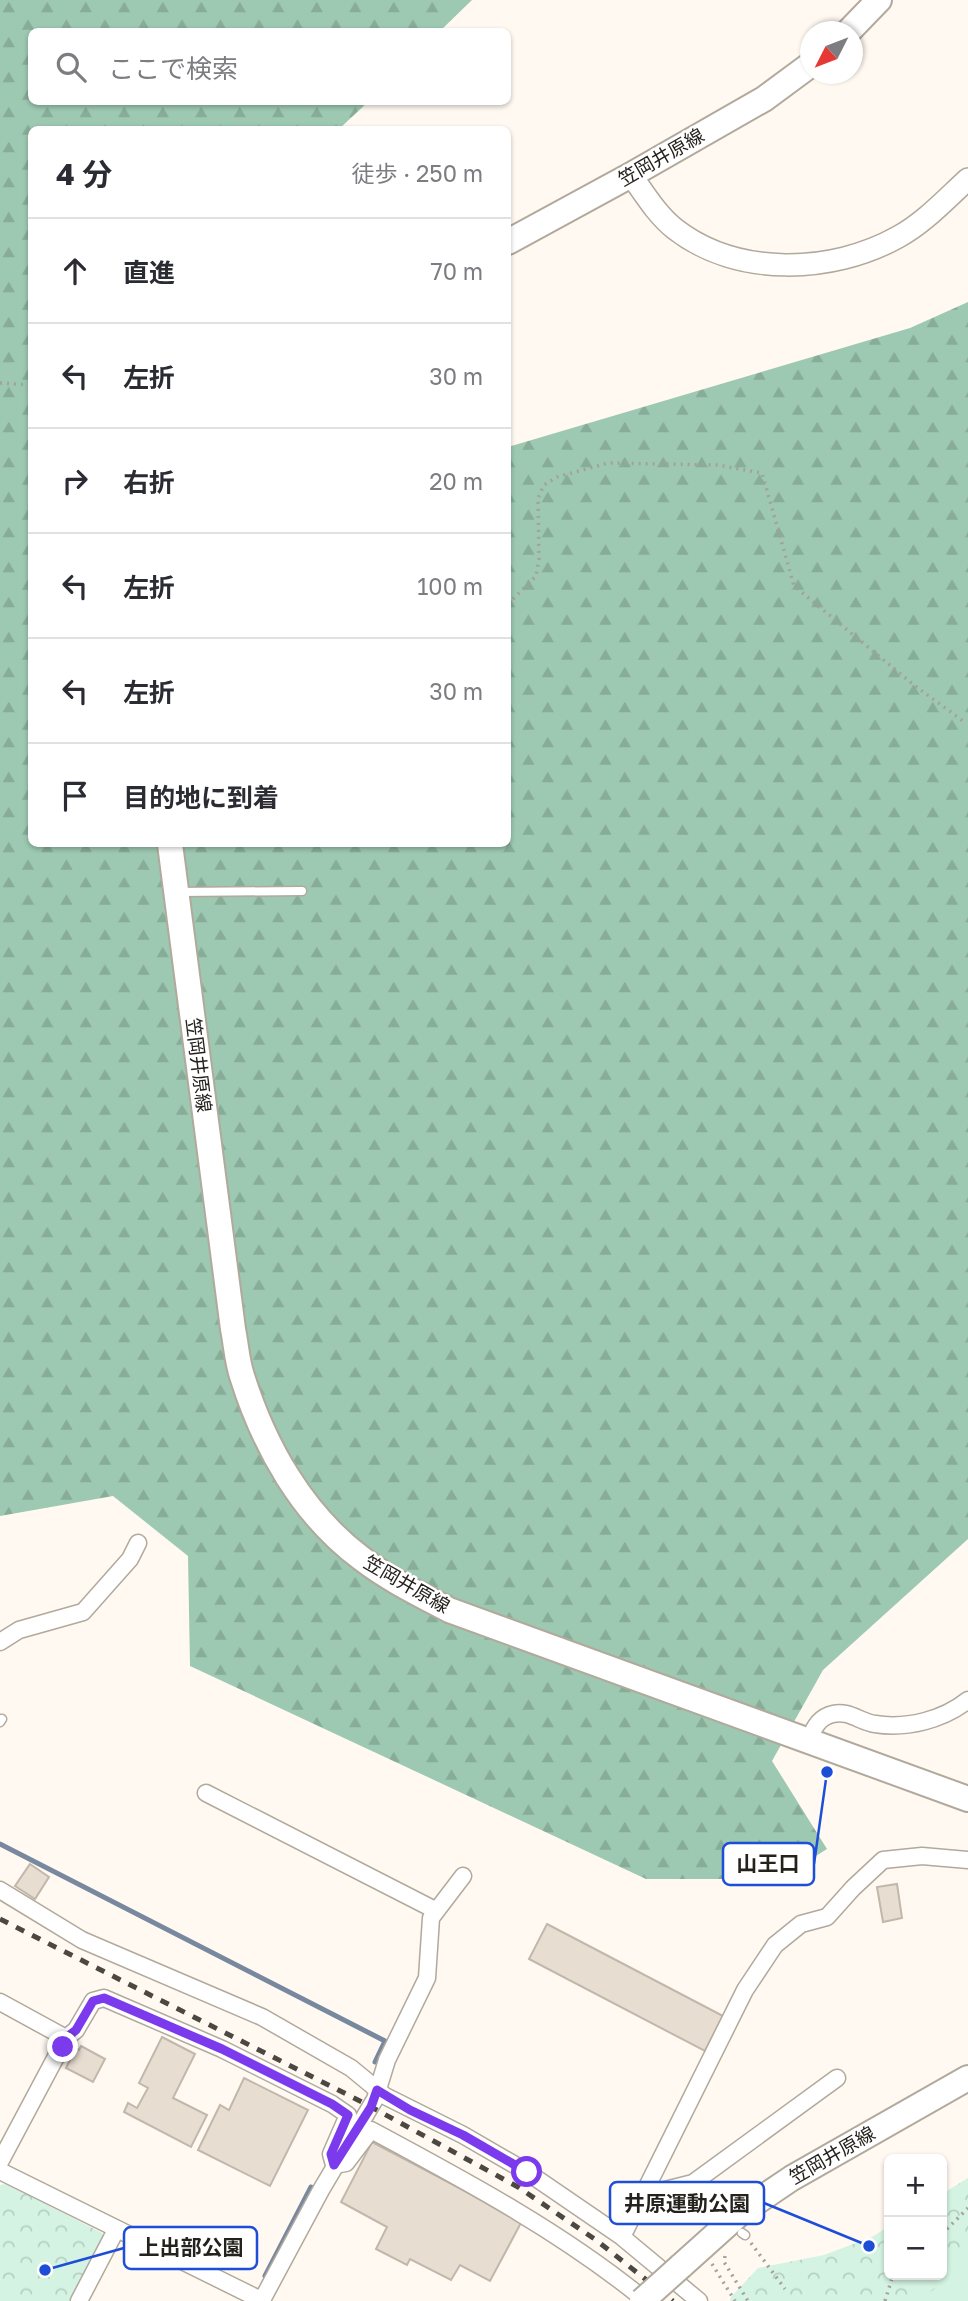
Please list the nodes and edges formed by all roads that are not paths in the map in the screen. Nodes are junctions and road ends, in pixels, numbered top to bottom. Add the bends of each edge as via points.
1 (878, 0) edge
2 (858, 21) edge
3 (800, 72) edge
4 (631, 175) junction
5 (968, 179) edge
6 (511, 240) edge
7 (170, 847) edge
8 (302, 891) dead end
9 (176, 892) junction
10 (138, 1542) dead end
11 (0, 1642) edge
12 (968, 1700) edge
13 (809, 1741) junction
14 (206, 1793) dead end
15 (968, 1799) edge
16 (968, 1860) edge
17 (463, 1876) dead end
18 (0, 1890) edge
19 (435, 1910) junction
20 (0, 2002) edge
21 (66, 2038) junction
22 (837, 2078) dead end
23 (968, 2078) edge
24 (377, 2090) junction
25 (0, 2162) edge
26 (334, 2165) junction
27 (0, 2171) edge
28 (685, 2183) junction
29 (638, 2207) junction
30 (716, 2212) dead end
31 (116, 2230) junction
32 (622, 2237) junction
33 (238, 2296) edge
34 (79, 2301) edge
35 (263, 2301) edge
36 (644, 2301) edge
37 (699, 2301) edge

1 - 2 main road
3 - 4 main road, 笠岡井原線 via 764,99
4 - 5 street via 674,228 701,244 762,263 798,265 869,252 901,236
4 - 6 main road, 笠岡井原線
7 - 9 main road, 笠岡井原線
8 - 9 lane
9 - 13 main road, 笠岡井原線 via 241,1374 281,1469 330,1531 360,1558 449,1610
10 - 11 street via 130,1559 83,1612 19,1630
12 - 13 street via 953,1712 902,1725 873,1724 845,1713 832,1714 821,1719
13 - 15 main road, 笠岡井原線
14 - 19 street
16 - 29 street via 922,1856 883,1860 827,1917 801,1924 775,1945 745,1990
17 - 19 street
18 - 24 street via 82,1940 262,2017 351,2068
19 - 24 street via 427,1978
20 - 21 street
21 - 25 street
21 - 26 street via 93,2001 104,1998 222,2049 348,2115 331,2154
22 - 28 street via 693,2183
23 - 36 main road, 笠岡井原線, bridge via 792,2178 740,2213
24 - 26 street
24 - 32 street via 527,2172
26 - 35 street
26 - 36 street via 346,2163 371,2130 494,2195 618,2278
27 - 31 street
28 - 29 street
28 - 30 lane
29 - 32 street
31 - 33 street
31 - 34 street
32 - 37 street
33 - 35 street

